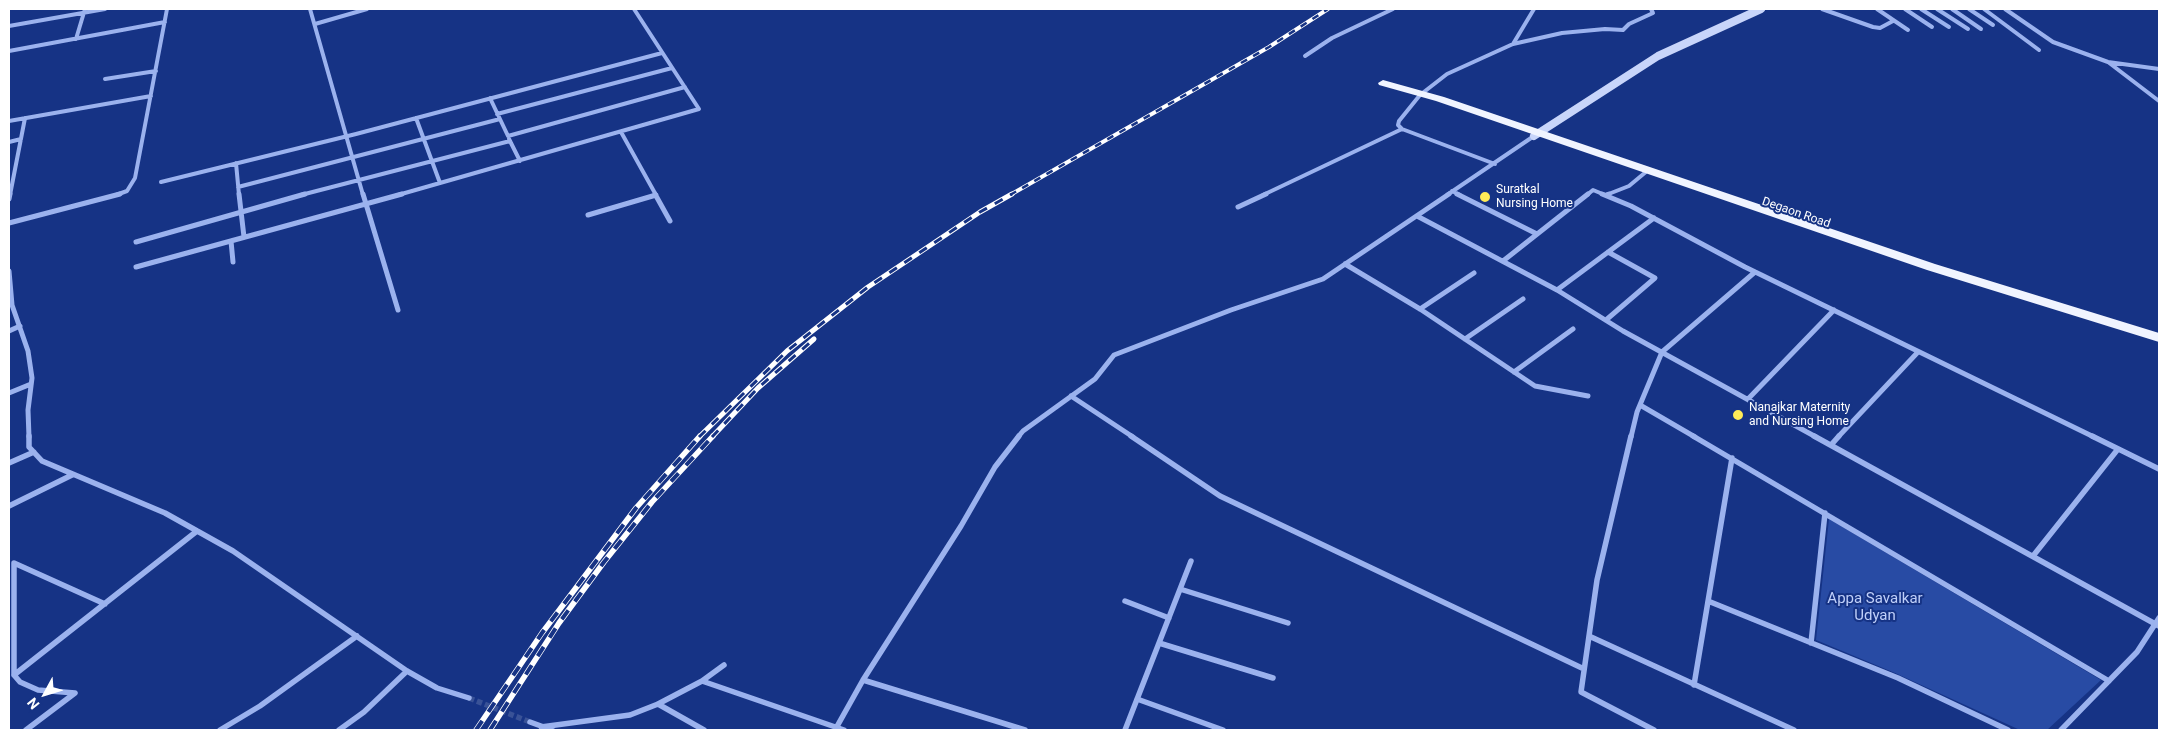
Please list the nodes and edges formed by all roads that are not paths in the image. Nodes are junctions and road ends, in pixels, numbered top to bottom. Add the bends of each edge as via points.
1 (105, 9) edge
2 (167, 9) edge
3 (310, 9) edge
4 (367, 9) edge
5 (634, 9) edge
6 (1393, 9) edge
7 (1534, 9) edge
8 (1651, 9) edge
9 (1761, 9) edge
10 (1822, 9) edge
11 (1877, 9) edge
12 (1905, 9) edge
13 (1921, 9) edge
14 (1937, 9) edge
15 (1952, 9) edge
16 (1969, 9) edge
17 (1984, 9) edge
18 (2005, 9) edge
19 (84, 11) edge
20 (1893, 21) junction
21 (165, 22) junction
22 (314, 24) junction
23 (1993, 25) dead end
24 (9, 26) edge
25 (1932, 27) dead end
26 (1949, 27) dead end
27 (1968, 29) dead end
28 (1981, 29) dead end
29 (1908, 30) dead end
30 (76, 39) junction
31 (1513, 44) junction
32 (2039, 50) dead end
33 (9, 51) edge
34 (662, 53) junction
35 (1305, 56) dead end
36 (2108, 62) junction
37 (672, 68) junction
38 (2159, 69) edge
39 (156, 71) junction
40 (105, 79) dead end
41 (1383, 83) dead end
42 (684, 87) junction
43 (151, 96) junction
44 (1423, 96) junction
45 (490, 98) junction
46 (2159, 101) edge
47 (497, 114) junction
48 (25, 118) junction
49 (416, 118) junction
50 (500, 119) junction
51 (9, 121) edge
52 (1402, 129) junction
53 (621, 132) junction
54 (1536, 135) junction
55 (345, 136) junction
56 (21, 139) junction
57 (424, 139) junction
58 (509, 139) junction
59 (9, 142) edge
60 (352, 158) junction
61 (520, 161) junction
62 (432, 162) junction
63 (236, 163) junction
64 (1494, 164) junction
65 (1646, 173) junction
66 (357, 179) junction
67 (161, 182) dead end
68 (440, 183) junction
69 (238, 188) junction
70 (1452, 191) junction
71 (656, 195) junction
72 (1605, 195) junction
73 (9, 199) edge
74 (365, 204) junction
75 (1238, 207) dead end
76 (241, 213) junction
77 (588, 215) dead end
78 (1417, 216) junction
79 (1654, 218) junction
80 (670, 220) dead end
81 (9, 223) edge
82 (1537, 234) junction
83 (244, 237) junction
84 (231, 241) junction
85 (136, 242) dead end
86 (1608, 252) junction
87 (1503, 261) junction
88 (233, 262) dead end
89 (1345, 264) junction
90 (136, 266) dead end
91 (9, 271) edge
92 (1755, 272) junction
93 (1474, 273) dead end
94 (1557, 290) junction
95 (1523, 300) dead end
96 (1420, 308) junction
97 (398, 310) dead end
98 (1834, 310) junction
99 (1606, 320) junction
100 (20, 326) junction
101 (1573, 329) dead end
102 (9, 331) edge
103 (2159, 338) edge
104 (1465, 339) junction
105 (2159, 346) edge
106 (1662, 352) junction
107 (1918, 352) junction
108 (1514, 372) junction
109 (31, 384) junction
110 (9, 393) edge
111 (1071, 396) junction
112 (1588, 396) dead end
113 (1748, 399) junction
114 (1640, 405) junction
115 (1831, 445) junction
116 (2118, 449) junction
117 (34, 452) junction
118 (1732, 458) junction
119 (9, 463) edge
120 (2159, 470) edge
121 (72, 475) junction
122 (9, 506) edge
123 (1825, 513) junction
124 (197, 531) junction
125 (2033, 556) junction
126 (1191, 561) dead end
127 (1180, 589) junction
128 (1708, 601) junction
129 (1126, 602) dead end
130 (105, 604) junction
131 (1169, 618) junction
132 (2158, 622) edge
133 (1288, 623) dead end
134 (357, 636) junction
135 (1589, 636) junction
136 (1159, 643) junction
137 (1811, 643) junction
138 (724, 665) dead end
139 (1584, 668) junction
140 (407, 671) junction
141 (14, 675) junction
142 (1273, 678) dead end
143 (863, 680) junction
144 (702, 681) junction
145 (2109, 681) junction
146 (1694, 685) junction
147 (469, 698) tunnel mouth
148 (1137, 699) junction
149 (658, 704) junction
150 (530, 722) tunnel mouth
151 (541, 727) junction
152 (835, 729) edge
153 (26, 730) edge
154 (220, 730) edge
155 (339, 730) edge
156 (552, 730) edge
157 (704, 730) edge
158 (844, 730) edge
159 (1025, 730) edge
160 (1125, 730) edge
161 (1223, 730) edge
162 (1654, 730) edge
163 (1794, 730) edge
164 (2008, 730) edge
165 (2061, 730) edge

1 - 19 street
2 - 21 street
3 - 22 street
4 - 22 street
5 - 34 street
6 - 35 street via 1339,34
7 - 31 street
8 - 31 street via 1653,12 1623,30 1562,33
9 - 54 main road via 1658,56
10 - 20 street via 1877,28
11 - 20 street
12 - 25 street
13 - 26 street
14 - 27 street
15 - 28 street
16 - 23 street
17 - 32 street
18 - 36 street via 2053,42
19 - 24 street
19 - 30 street
20 - 29 street
21 - 30 street
21 - 39 street
22 - 55 street
30 - 33 street
31 - 44 street via 1447,74
34 - 37 street
34 - 45 street
36 - 38 street
36 - 46 street
37 - 42 street
37 - 47 street
39 - 40 street
39 - 43 street
41 - 44 highway, Degaon Road
42 - 53 street via 699,109
42 - 58 street
43 - 48 street
43 - 81 street via 135,178 127,191
44 - 52 street via 1399,120 1398,125
44 - 54 highway, Degaon Road
45 - 47 street
45 - 49 street
47 - 50 street
48 - 51 street
48 - 56 street
49 - 55 street
49 - 57 street
50 - 57 street
50 - 58 street
52 - 64 street
52 - 75 street
53 - 61 street
53 - 71 street
54 - 64 street
54 - 65 highway, Degaon Road
55 - 60 street
55 - 63 street
56 - 59 street
56 - 73 street
57 - 60 street
57 - 62 street
58 - 61 street
58 - 62 street
60 - 66 street
60 - 69 street
61 - 68 street
62 - 66 street
62 - 68 street
63 - 67 street
63 - 69 street
64 - 70 street
65 - 72 street via 1629,186
65 - 103 highway, Degaon Road via 1939,270
65 - 105 highway, Degaon Road via 1929,273
66 - 74 street
66 - 76 street
68 - 74 street
69 - 76 street
70 - 78 street
70 - 82 street
71 - 77 street
71 - 80 street
72 - 79 street
72 - 82 street via 1593,190
74 - 83 street
74 - 97 street
76 - 83 street
76 - 85 street
78 - 87 street
78 - 89 street
79 - 86 street
79 - 92 street
82 - 87 street
83 - 84 street
84 - 88 street
84 - 90 street
86 - 94 street
86 - 99 street via 1655,278
87 - 94 street
89 - 96 street
89 - 111 street via 1323,279 1114,355 1095,379
91 - 100 street via 12,305
92 - 98 street
92 - 106 street
93 - 96 street
94 - 99 street
95 - 104 street
96 - 104 street
98 - 107 street
98 - 113 street
99 - 106 street
100 - 102 street
100 - 109 street via 28,351
101 - 108 street
104 - 108 street
106 - 113 street
106 - 114 street
107 - 115 street
107 - 116 street
108 - 112 street via 1535,386
109 - 110 street
109 - 117 street via 29,447
111 - 139 street via 1220,496
111 - 143 street via 1022,431 995,467
113 - 115 street
114 - 118 street
114 - 135 street via 1597,580
115 - 125 street
116 - 120 street
116 - 125 street
117 - 119 street
117 - 121 street via 42,461
118 - 123 street
118 - 128 street
121 - 122 street
121 - 124 street via 165,513
123 - 137 street
123 - 145 street
124 - 130 street
124 - 134 street via 233,551
125 - 132 street
126 - 127 street
127 - 131 street
127 - 133 street
128 - 137 street
128 - 146 street
129 - 131 street
130 - 141 street
130 - 141 street via 14,563
131 - 136 street
132 - 145 street via 2137,652
134 - 140 street
134 - 154 street via 260,706
135 - 139 street
135 - 146 street
136 - 142 street
136 - 148 street
137 - 164 street via 1898,678
138 - 144 street
139 - 162 street via 1581,692
140 - 147 street via 436,688
140 - 155 street via 364,712
141 - 153 street via 20,682 38,690 75,693
143 - 152 street
143 - 159 street
144 - 149 street
144 - 152 street
145 - 165 street
146 - 163 street
148 - 160 street
148 - 161 street
149 - 151 street via 630,715
149 - 157 street
150 - 151 street
151 - 156 street
152 - 158 street

